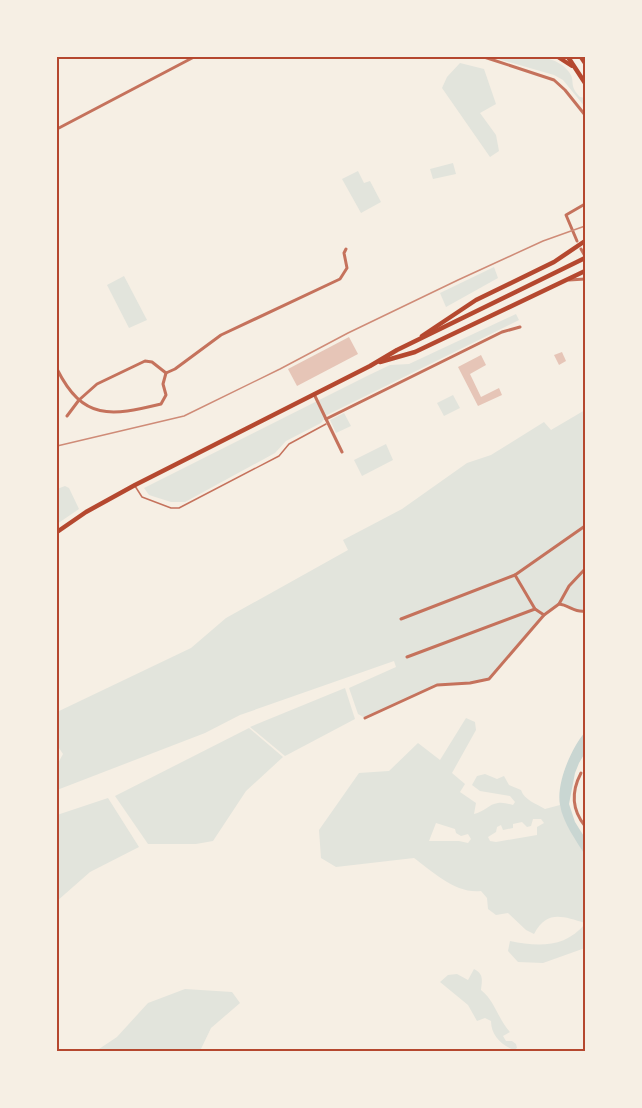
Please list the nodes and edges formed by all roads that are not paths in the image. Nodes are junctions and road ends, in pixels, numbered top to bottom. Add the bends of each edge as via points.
1 (194, 57) edge
2 (484, 57) edge
3 (558, 57) edge
4 (568, 57) edge
5 (581, 57) edge
6 (585, 63) edge
7 (579, 73) junction
8 (585, 83) edge
9 (585, 115) edge
10 (57, 129) edge
11 (585, 204) edge
12 (577, 241) dead end
13 (585, 241) edge
14 (346, 249) dead end
15 (581, 249) dead end
16 (585, 257) edge
17 (585, 271) edge
18 (585, 279) edge
19 (564, 280) junction
20 (520, 327) dead end
21 (415, 341) junction
22 (372, 365) junction
23 (57, 369) edge
24 (166, 373) junction
25 (314, 394) junction
26 (80, 400) junction
27 (67, 416) dead end
28 (326, 421) junction
29 (342, 452) dead end
30 (135, 485) junction
31 (585, 526) edge
32 (57, 532) edge
33 (585, 570) edge
34 (515, 575) junction
35 (559, 604) junction
36 (535, 609) junction
37 (585, 611) edge
38 (543, 615) junction
39 (401, 619) dead end
40 (407, 657) dead end
41 (365, 718) dead end
42 (581, 773) dead end
43 (585, 826) edge

1 - 10 street
2 - 9 street via 554,80
3 - 7 main road
4 - 7 main road
5 - 6 main road
7 - 8 main road
11 - 12 street via 567,215
13 - 21 main road via 554,262 476,300
14 - 24 street via 347,268 340,279 221,335
15 - 16 street
16 - 21 main road
17 - 19 main road
18 - 19 street
19 - 22 main road via 415,352
20 - 28 street via 502,332
21 - 22 main road
22 - 25 main road
23 - 26 street
24 - 26 street via 145,361 97,384
24 - 26 street via 166,395 161,404 111,412 97,411
25 - 28 street
25 - 30 main road
26 - 27 street
28 - 29 street
28 - 30 lane via 289,444 279,456 179,508 141,497
30 - 32 main road
31 - 34 street
33 - 35 street
34 - 36 street
34 - 39 street
35 - 37 street
35 - 38 street
36 - 38 street
36 - 40 street
38 - 41 street via 489,679 438,685
42 - 43 street via 573,800 578,819

